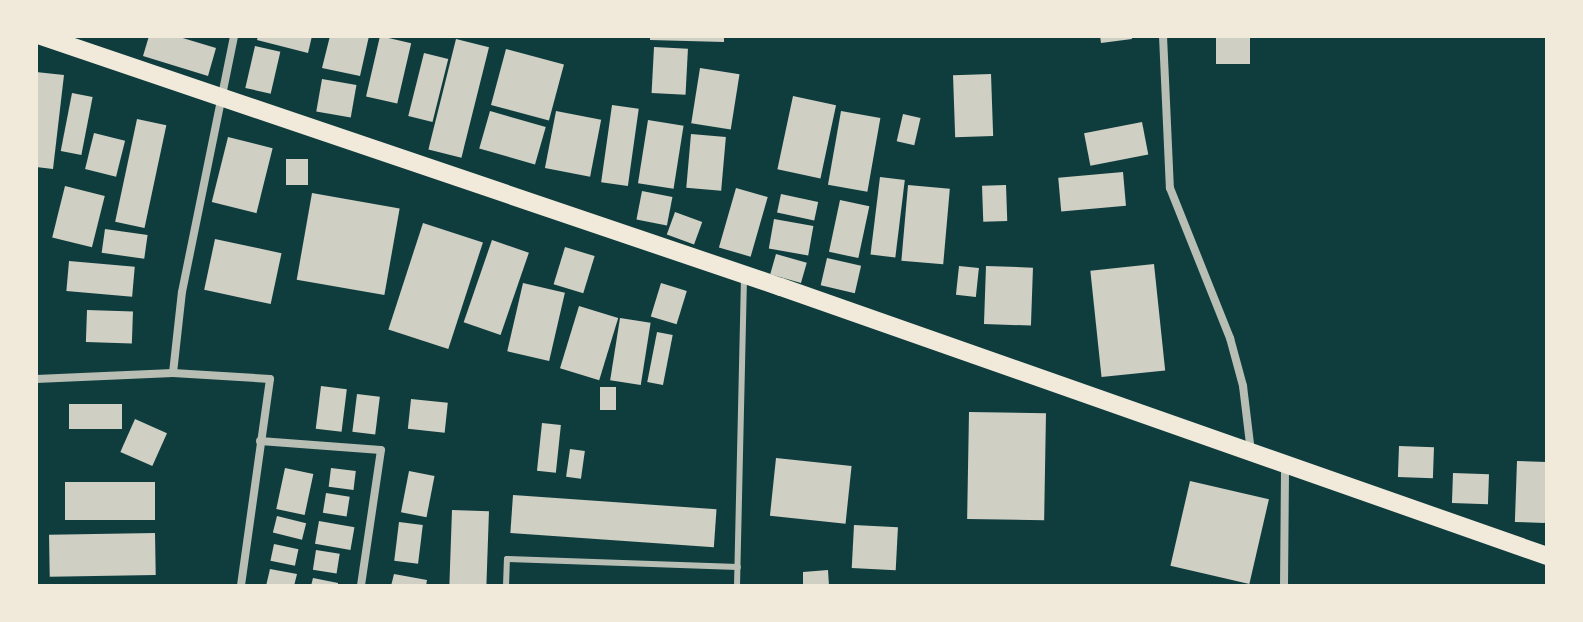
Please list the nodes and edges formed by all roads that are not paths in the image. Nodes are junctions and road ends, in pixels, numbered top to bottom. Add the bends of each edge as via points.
1 (41, 36) edge
2 (234, 36) edge
3 (1163, 36) edge
4 (219, 97) junction
5 (744, 275) junction
6 (173, 373) junction
7 (36, 379) edge
8 (260, 441) junction
9 (1251, 452) junction
10 (1285, 463) junction
11 (1547, 556) edge
12 (738, 567) junction
13 (241, 586) edge
14 (361, 586) edge
15 (506, 586) edge
16 (737, 586) edge
17 (1284, 586) edge

1 - 4 main road
2 - 4 street
3 - 9 street via 1170,188 1230,338 1243,386
4 - 5 main road
4 - 6 street via 182,292
5 - 9 main road
5 - 12 lane
6 - 7 street
6 - 8 street via 270,379
8 - 13 street
8 - 14 street via 381,450
9 - 10 main road
10 - 11 main road
10 - 17 street
12 - 15 lane via 507,559
12 - 16 lane

